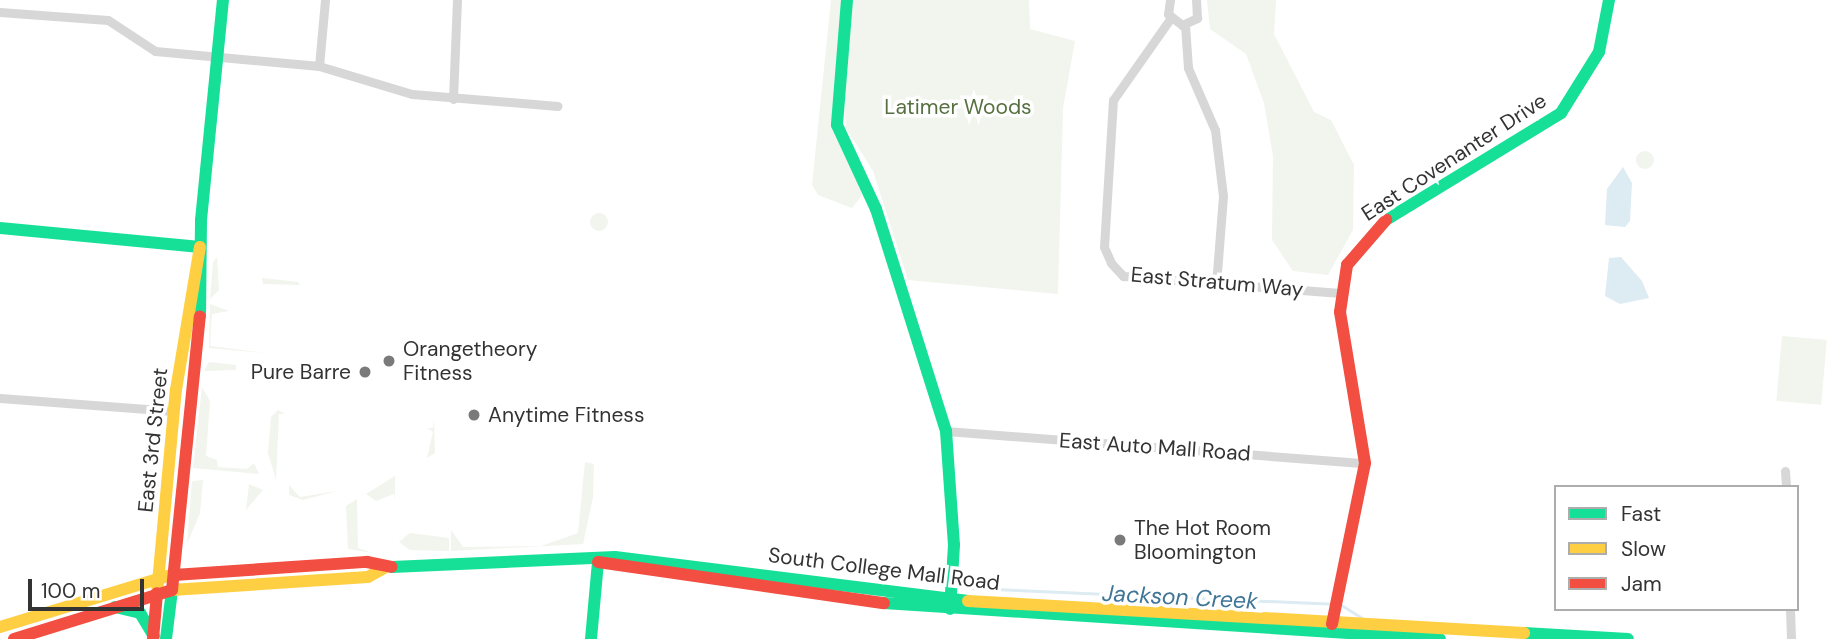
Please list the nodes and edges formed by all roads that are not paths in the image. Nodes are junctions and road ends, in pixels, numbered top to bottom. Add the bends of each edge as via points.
1 (223, 0) edge
2 (325, 0) edge
3 (457, 0) edge
4 (847, 0) edge
5 (1170, 0) edge
6 (1196, 0) edge
7 (1609, 0) edge
8 (0, 12) edge
9 (1170, 19) junction
10 (1185, 25) junction
11 (218, 58) junction
12 (319, 66) junction
13 (453, 99) junction
14 (558, 106) dead end
15 (0, 228) edge
16 (201, 247) junction
17 (1216, 284) junction
18 (1340, 293) junction
19 (0, 398) edge
20 (174, 411) junction
21 (946, 431) junction
22 (1365, 463) junction
23 (1785, 471) dead end
24 (1786, 485) edge
25 (598, 562) junction
26 (386, 567) junction
27 (174, 575) junction
28 (159, 577) junction
29 (172, 590) junction
30 (158, 593) junction
31 (950, 606) junction
32 (113, 607) junction
33 (1167, 608) junction
34 (1790, 611) edge
35 (1333, 620) edge
36 (1165, 623) junction
37 (0, 627) edge
38 (1558, 635) edge
39 (158, 638) edge
40 (14, 639) edge
41 (591, 639) edge
42 (1440, 639) edge
43 (1628, 639) edge
44 (1791, 639) edge

1 - 11 main road, East 3rd Street
2 - 12 street
3 - 13 street
4 - 21 main road via 837,125 876,209
5 - 9 street
6 - 10 street via 1199,13
7 - 18 main road, East Covenanter Drive via 1599,52 1561,113 1374,229 1352,256
8 - 11 street via 116,22 147,49
9 - 10 street
9 - 17 street, East Stratum Way via 1114,100 1104,247 1123,276
10 - 17 street via 1188,68 1215,130 1223,196
11 - 12 street
11 - 16 main road, East 3rd Street
12 - 13 street via 412,94
13 - 14 street
15 - 16 main road
16 - 20 main road, East 3rd Street via 193,260
16 - 27 main road, East 3rd Street via 205,267
17 - 18 street, East Stratum Way
18 - 22 main road, East Covenanter Drive
19 - 20 street
20 - 28 main road, East 3rd Street
21 - 22 street, East Auto Mall Road
21 - 31 main road
22 - 35 main road, East Covenanter Drive
23 - 24 street
25 - 26 main road, South College Mall Road
25 - 31 main road, South College Mall Road
25 - 41 main road
26 - 27 main road, South College Mall Road via 367,562
26 - 29 main road, South College Mall Road via 368,577
27 - 28 main road, South College Mall Road
27 - 29 main road, East 3rd Street
28 - 30 main road, East 3rd Street
28 - 37 main road, South College Mall Road
29 - 30 main road, South College Mall Road
29 - 39 main road, East 3rd Street
30 - 32 main road, South College Mall Road
30 - 39 main road, East 3rd Street
31 - 33 main road, South College Mall Road
31 - 36 main road, South College Mall Road
32 - 39 main road via 141,613
32 - 40 main road, South College Mall Road
33 - 35 main road, South College Mall Road
33 - 36 main road
34 - 44 street
35 - 36 main road, South College Mall Road
35 - 38 main road, South College Mall Road
35 - 42 main road, South College Mall Road via 1359,634
38 - 43 main road, South College Mall Road

